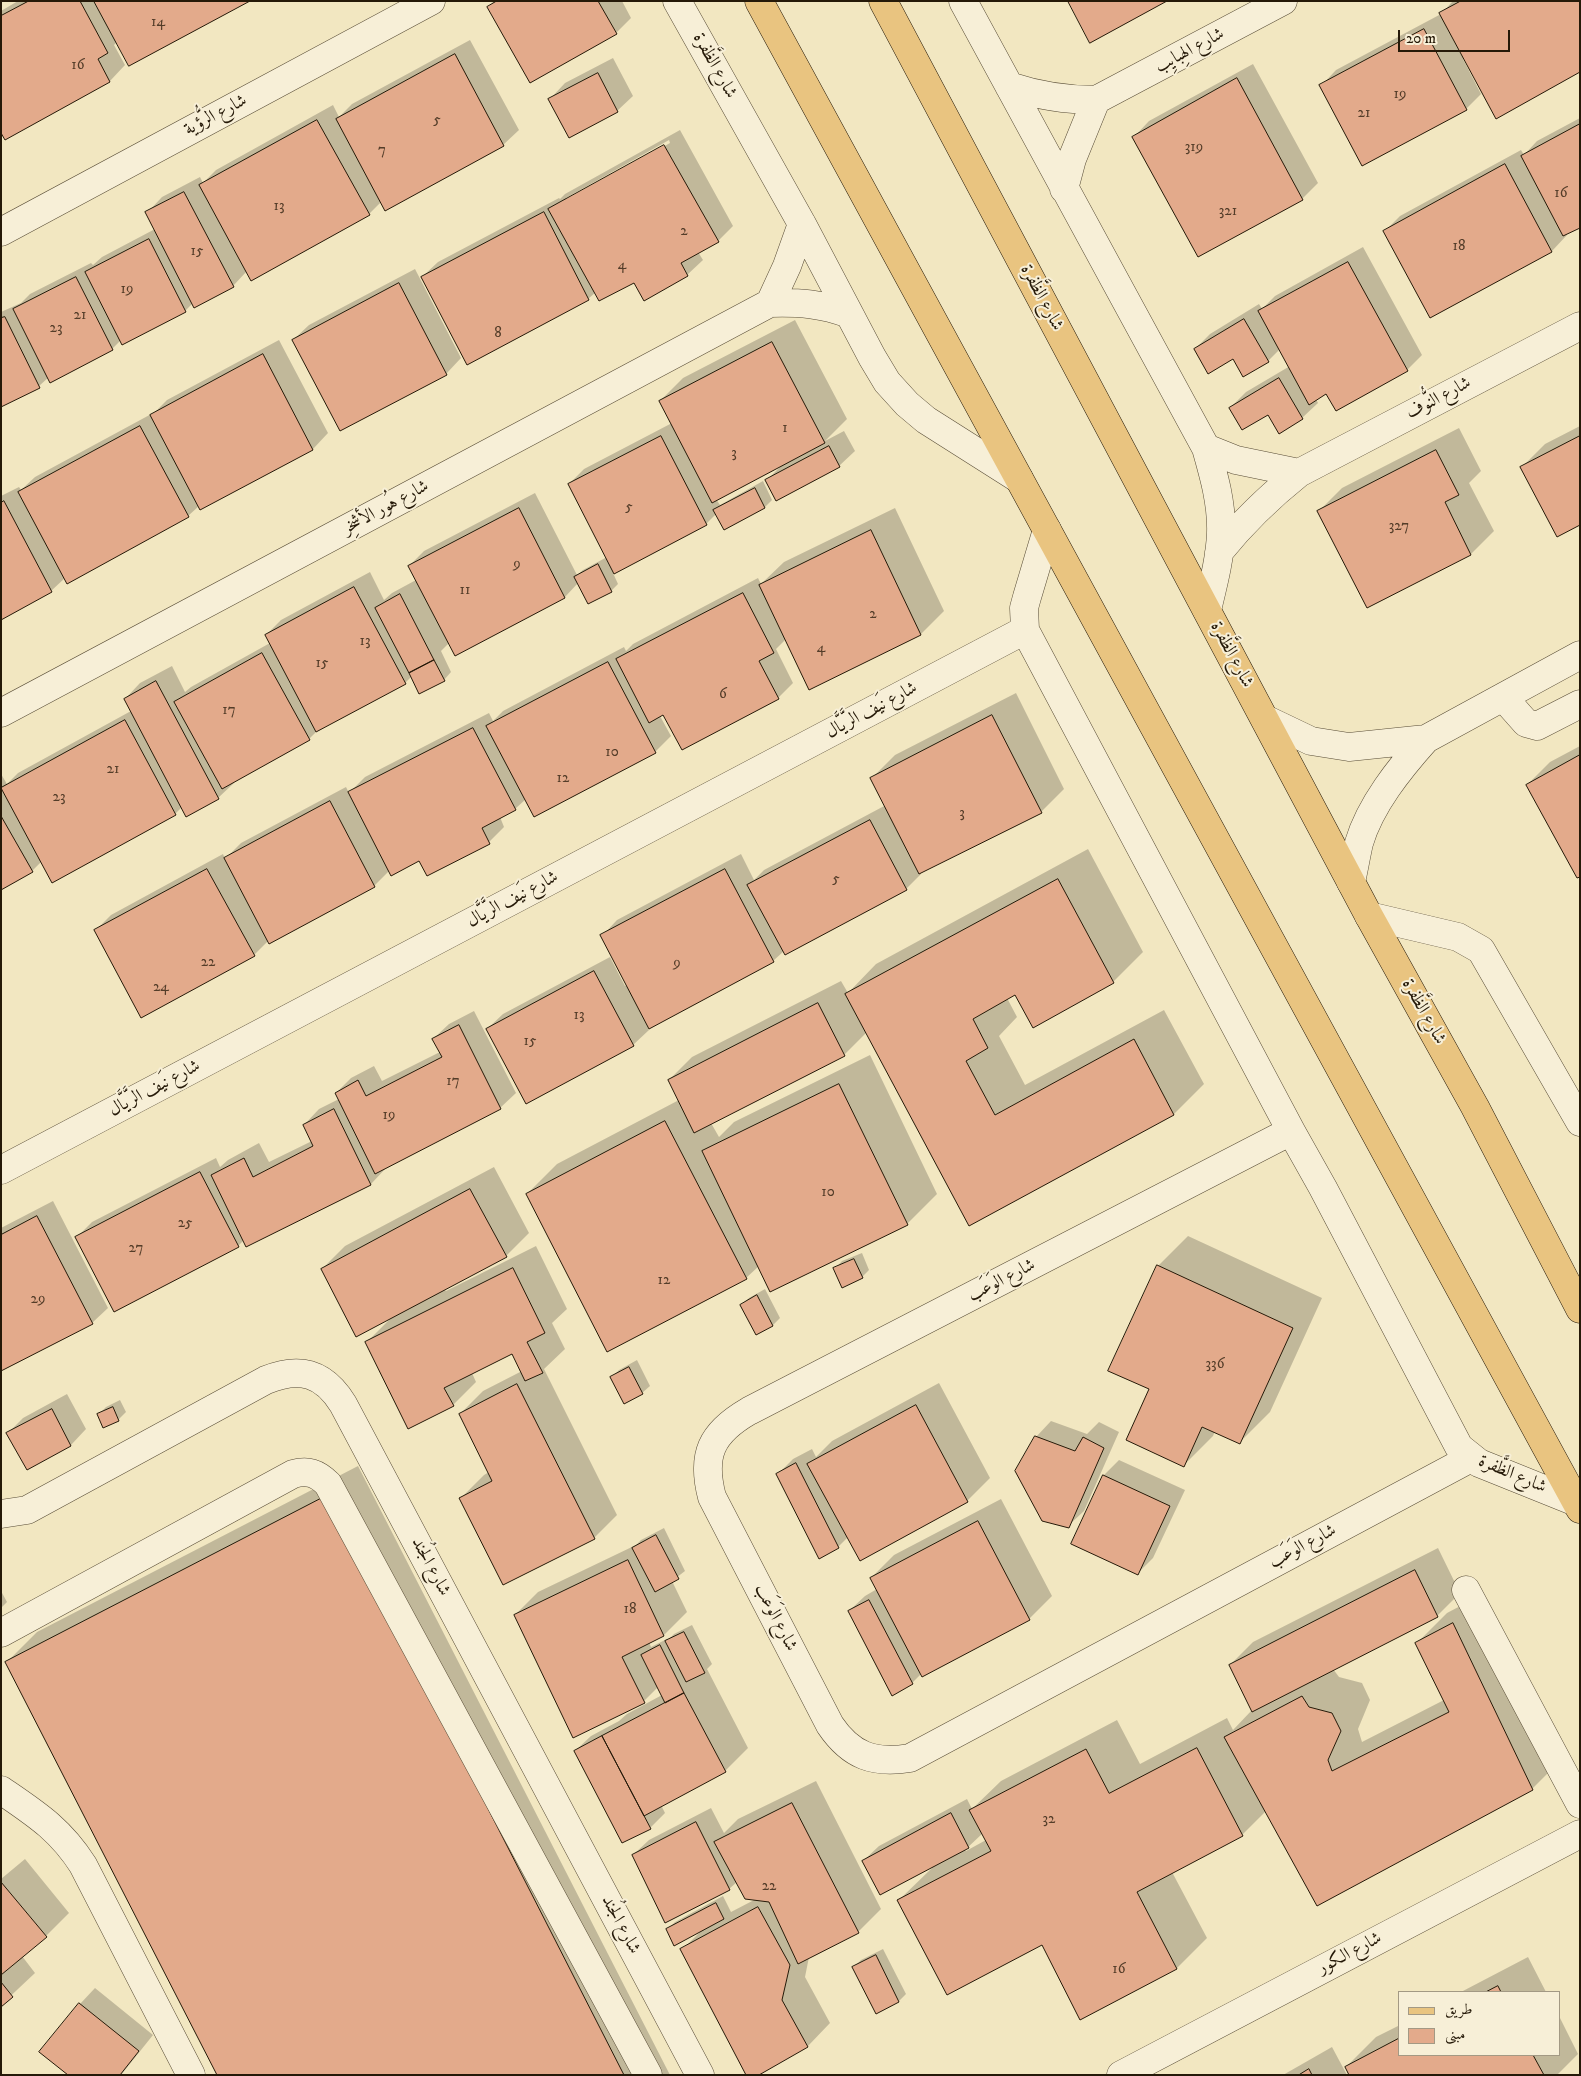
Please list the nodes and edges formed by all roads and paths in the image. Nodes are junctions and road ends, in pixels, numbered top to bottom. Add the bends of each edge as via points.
1 (431, 1) edge
2 (677, 1) edge
3 (759, 1) edge
4 (883, 1) edge
5 (963, 1) edge
6 (1283, 1) edge
7 (1009, 86) junction
8 (1096, 100) junction
9 (1064, 189) junction
10 (802, 224) junction
11 (1, 232) edge
12 (770, 303) junction
13 (850, 314) junction
14 (1580, 326) edge
15 (1206, 448) junction
16 (1299, 473) junction
17 (1019, 479) junction
18 (1047, 530) junction
19 (1219, 552) junction
20 (1207, 610) junction
21 (1025, 630) junction
22 (1580, 655) edge
23 (1503, 697) junction
24 (1580, 704) edge
25 (1, 712) edge
26 (1264, 719) junction
27 (1426, 739) junction
28 (1351, 882) junction
29 (1369, 916) junction
30 (1580, 1122) edge
31 (1291, 1131) junction
32 (1, 1170) edge
33 (1580, 1309) edge
34 (1472, 1458) junction
35 (1578, 1505) edge
36 (1, 1514) edge
37 (1466, 1590) dead end
38 (1, 1633) edge
39 (1, 1790) edge
40 (1580, 1804) edge
41 (1580, 1834) edge
42 (191, 2075) edge
43 (648, 2075) edge
44 (700, 2075) edge
45 (1121, 2075) edge

1 - 11 street, شارع الرُّؤية
2 - 10 street, شارع الظَّفرة
3 - 17 main road, شارع الظَّفرة
4 - 20 main road, شارع الظَّفرة
5 - 7 street
6 - 8 street, شارع الهِبايِب
7 - 8 street, شارع الهِبايِب via 1066,100
7 - 9 street
8 - 9 street via 1072,159
9 - 15 street
10 - 12 street
10 - 13 street, شارع الظَّفرة
12 - 13 street, شارع هُور الأشخِر via 808,303
12 - 25 street, شارع هُور الأشخِر
13 - 17 street, شارع الظَّفرة via 887,382 907,404 926,420
14 - 16 street, شارع النُّوف
15 - 16 street via 1236,460
15 - 19 street via 1216,485 1221,532
16 - 19 street, شارع النُّوف via 1270,496
17 - 18 main road, شارع الظَّفرة
18 - 21 street, شارع الظَّفرة via 1025,602
18 - 35 main road, شارع الظَّفرة
19 - 20 street
20 - 26 main road, شارع الظَّفرة
21 - 31 street, شارع الظَّفرة
21 - 32 street, شارع نَيف الرَّيَّال
22 - 23 street
23 - 24 street via 1526,722 1537,726
23 - 27 street
26 - 27 street via 1311,741 1349,747
26 - 28 main road, شارع الظَّفرة
27 - 28 street via 1395,774 1377,805 1360,842
28 - 29 main road, شارع الظَّفرة
29 - 30 street via 1458,937 1481,950
29 - 33 main road, شارع الظَّفرة via 1475,1107
31 - 34 street, شارع الظَّفرة via 1459,1447
31 - 34 street, شارع الوَعَب via 749,1411 731,1421 717,1437 708,1456 707,1477 712,1497 830,1725 840,1741 856,1752 873,1759 892,1761 910,1758
34 - 35 street, شارع الظَّفرة
36 - 44 street, شارع الجُند via 27,1510 266,1380 296,1372 325,1382 343,1404
37 - 40 street
38 - 43 street via 293,1474 311,1472 320,1477 333,1493
39 - 42 street via 54,1828 70,1845
41 - 45 street, شارع الكور

